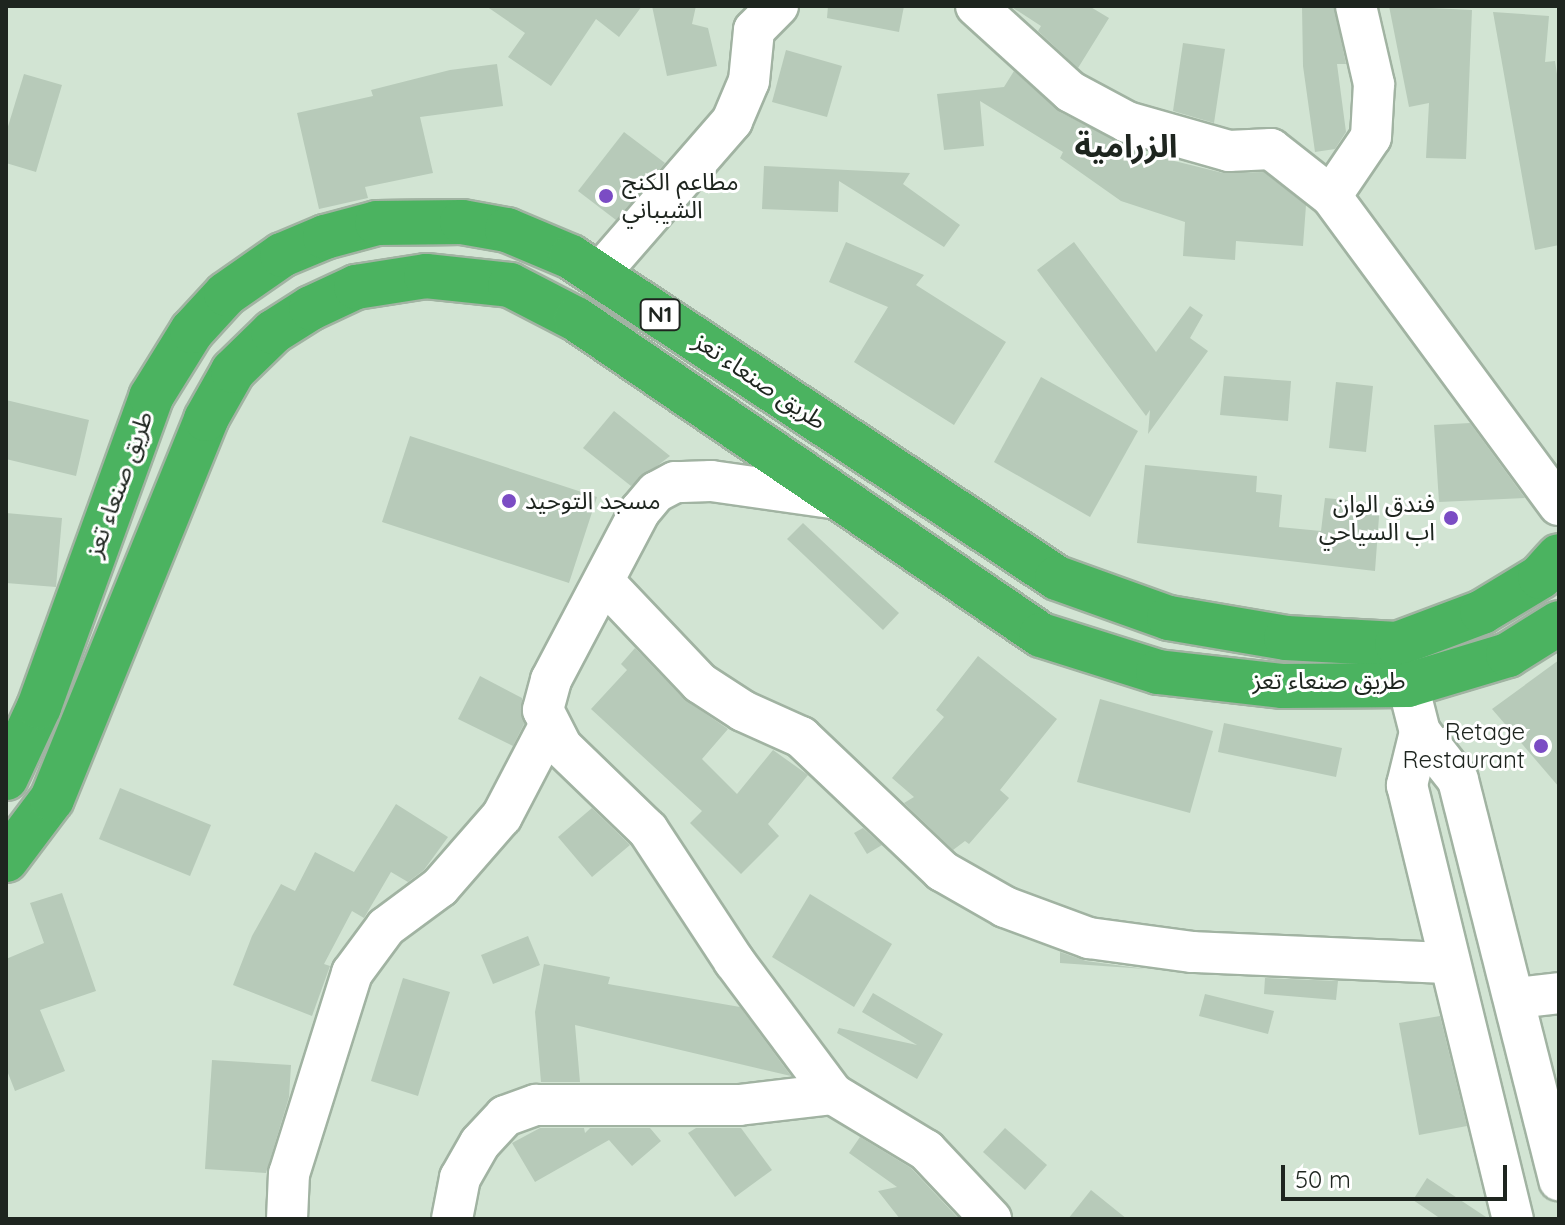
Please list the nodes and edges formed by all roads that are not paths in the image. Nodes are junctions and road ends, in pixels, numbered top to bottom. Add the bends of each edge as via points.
1 (778, 6) edge
2 (976, 6) edge
3 (1356, 6) edge
4 (1331, 196) junction
5 (599, 274) junction
6 (838, 499) junction
7 (1559, 505) edge
8 (1559, 556) edge
9 (605, 583) junction
10 (1559, 623) edge
11 (1402, 664) junction
12 (548, 728) junction
13 (1420, 732) junction
14 (6, 778) edge
15 (6, 860) edge
16 (1449, 963) junction
17 (1559, 993) edge
18 (1516, 998) junction
19 (833, 1094) junction
20 (1559, 1180) edge
21 (287, 1219) edge
22 (452, 1219) edge
23 (991, 1219) edge
24 (1513, 1219) edge

1 - 5 street via 754,30 749,81 732,121
2 - 4 street via 1071,92 1127,122 1229,151 1271,149
3 - 4 street via 1374,84 1371,137
4 - 7 street
5 - 11 highway, طريق صنعاء تعز / N1 via 1057,578 1169,618
5 - 14 highway, طريق صنعاء تعز / N1 via 507,230 462,222 377,223 282,255 226,294 192,331 151,397 39,707
6 - 9 street via 711,481 675,482 656,492 640,511
6 - 11 highway, طريق صنعاء تعز / N1 via 1041,635 1158,672 1283,686
6 - 15 highway, طريق صنعاء تعز / N1 via 576,319 510,285 426,276 356,287 273,332 233,371 206,419 52,799
8 - 11 highway, طريق صنعاء تعز / N1 via 1540,577
9 - 12 street via 551,680 543,710
9 - 16 street via 700,683 743,711 801,737 942,871 1005,907 1089,938 1193,952
10 - 11 highway, طريق صنعاء تعز / N1 via 1508,655
11 - 13 street
12 - 19 street via 648,830 734,961
12 - 21 street via 502,816 440,887 386,927 352,973 289,1174
13 - 16 street via 1407,785
13 - 18 street via 1458,780
16 - 24 street
17 - 18 street
18 - 20 street
19 - 22 street via 739,1105 536,1105 505,1116 480,1143 460,1178
19 - 23 street via 926,1150

